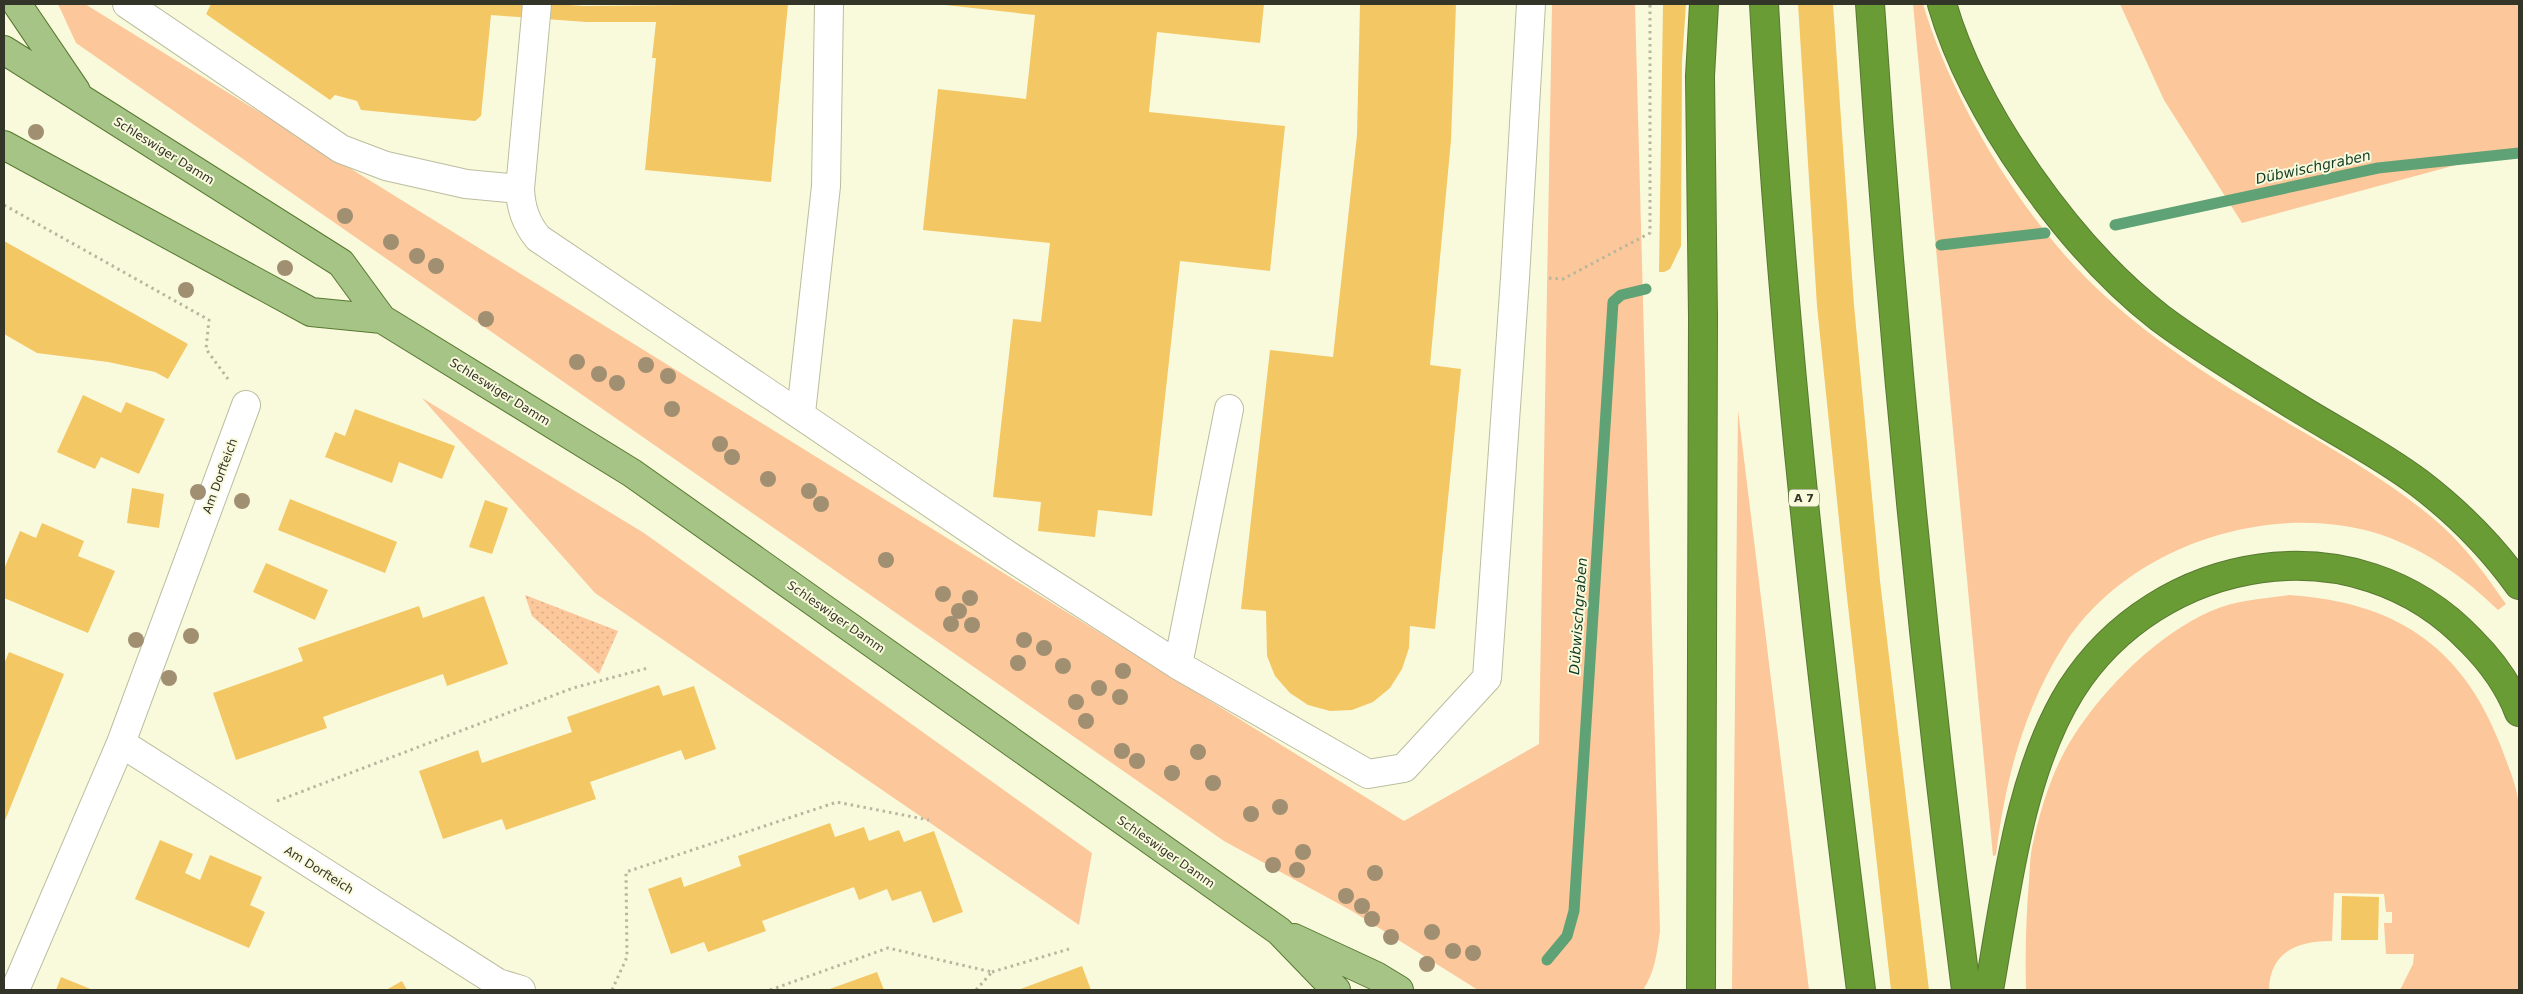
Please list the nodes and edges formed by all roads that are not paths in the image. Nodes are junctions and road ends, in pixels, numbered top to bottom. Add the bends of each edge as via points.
1 (17, 4) edge
2 (127, 4) edge
3 (537, 4) edge
4 (829, 4) edge
5 (1531, 4) edge
6 (1704, 4) edge
7 (1764, 4) edge
8 (1870, 4) edge
9 (1942, 4) edge
10 (4, 50) edge
11 (80, 98) junction
12 (4, 145) edge
13 (520, 189) junction
14 (382, 319) junction
15 (246, 405) road end
16 (1229, 408) dead end
17 (801, 413) junction
18 (2519, 585) edge
19 (1178, 665) junction
20 (2519, 712) edge
21 (121, 743) junction
22 (1279, 932) junction
23 (1698, 985) edge
24 (15, 990) edge
25 (521, 990) edge
26 (1336, 990) edge
27 (1399, 990) edge
28 (1861, 990) edge
29 (1966, 990) edge
30 (1989, 990) edge

1 - 11 main road
2 - 13 street via 341,149 386,166 466,184
3 - 13 street
4 - 17 street via 826,186
5 - 19 street via 1488,678 1404,768 1368,774
6 - 23 highway via 1700,76 1703,317
7 - 28 highway, A 7 via 1806,532
8 - 29 highway via 1885,227 1910,506
9 - 18 highway via 1976,87 2007,142 2057,212 2127,288 2160,318 2212,353 2418,482 2475,532
10 - 11 main road, Schleswiger Damm
11 - 14 main road, Schleswiger Damm via 342,262
12 - 14 main road, Schleswiger Damm via 311,312
13 - 17 street via 523,213 538,238
14 - 22 main road, Schleswiger Damm via 632,473
15 - 21 street, Am Dorfteich
16 - 19 street
17 - 19 street via 1012,558
20 - 30 highway via 2499,675 2457,626 2429,603 2400,588 2366,577 2334,569 2278,565 2216,578 2167,601 2111,641 2071,690 2054,722 2026,799
21 - 24 street, Am Dorfteich
21 - 25 street, Am Dorfteich via 498,983
22 - 26 main road, Schleswiger Damm
22 - 27 main road, Schleswiger Damm via 1376,976

